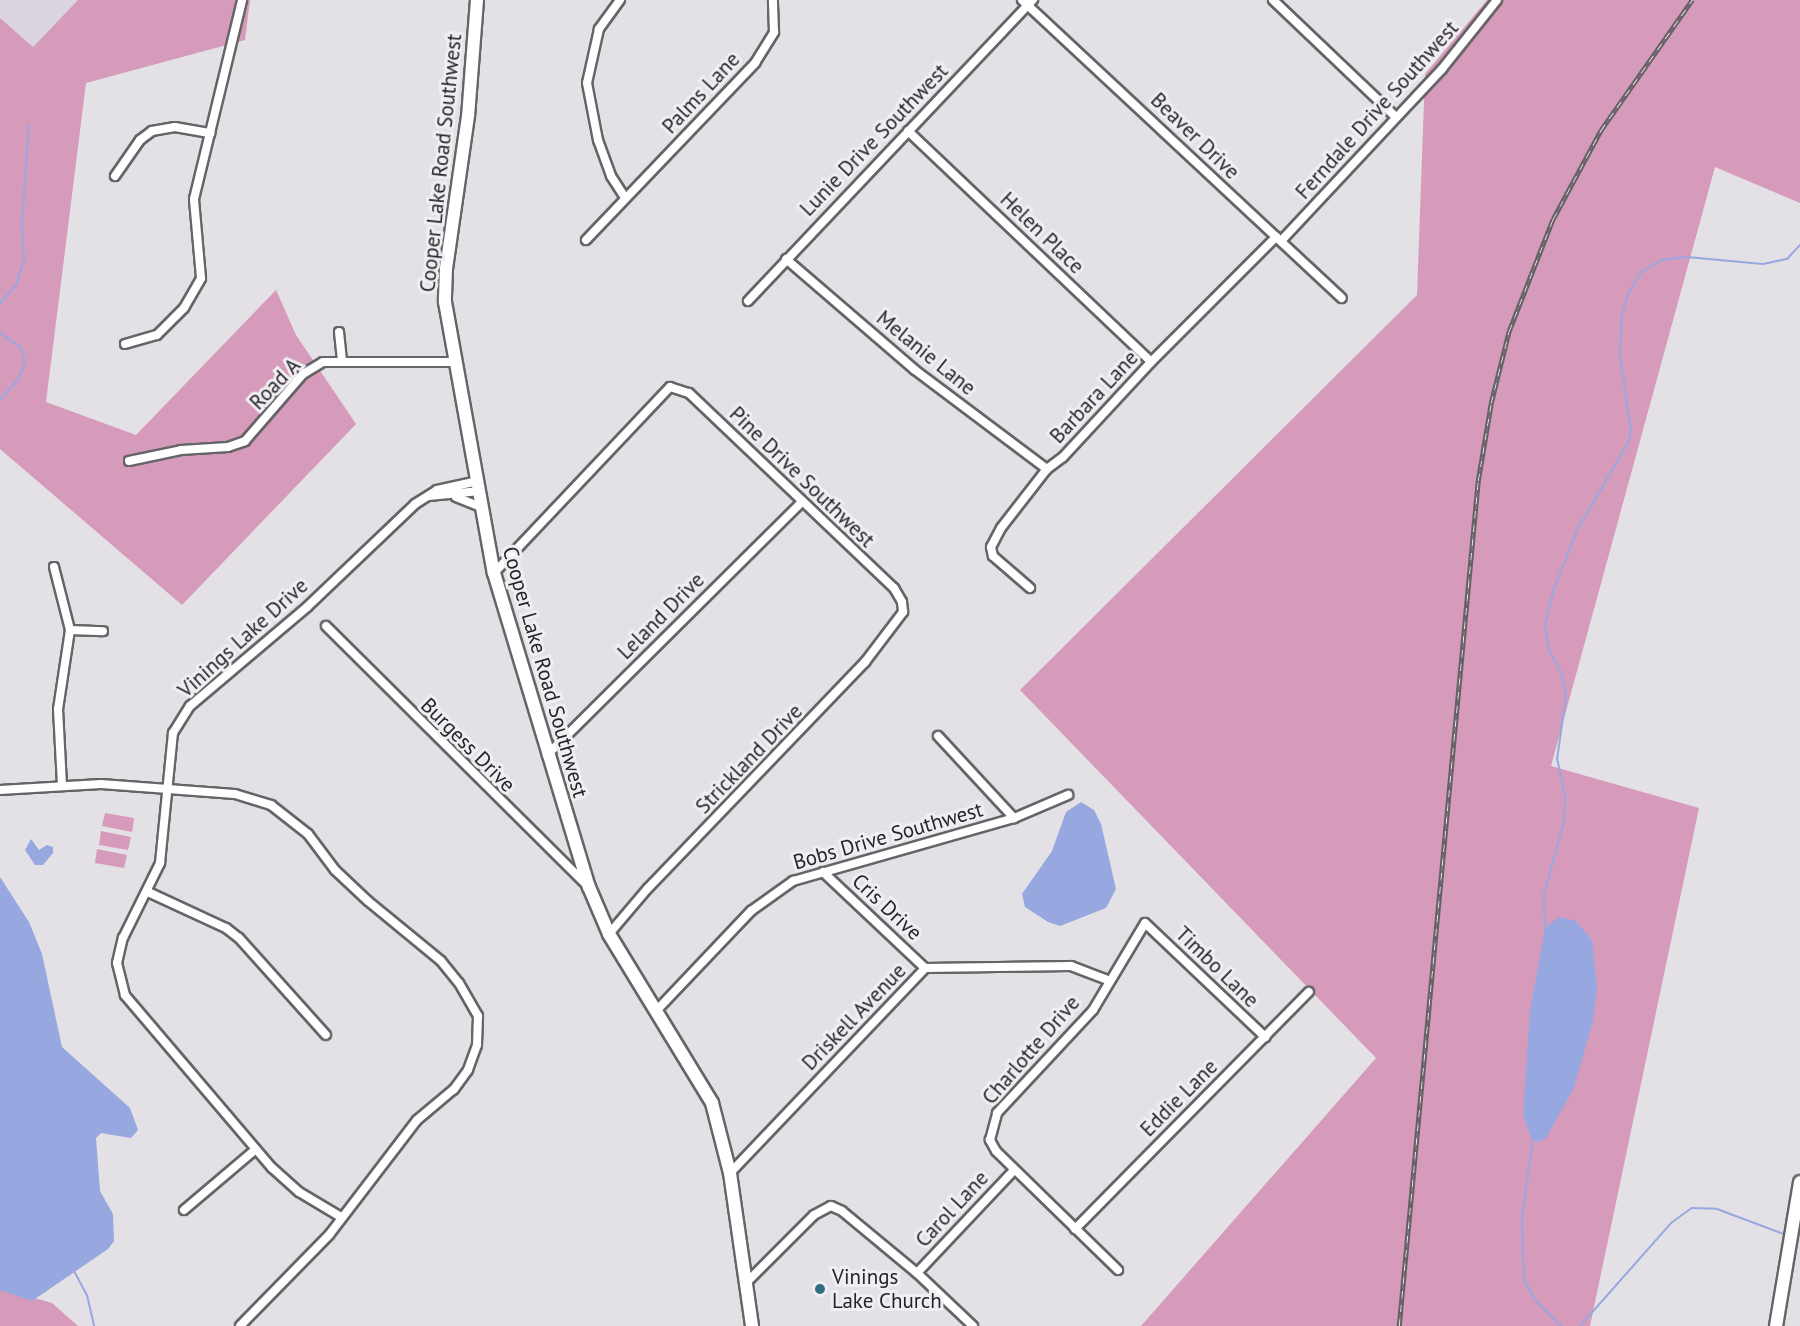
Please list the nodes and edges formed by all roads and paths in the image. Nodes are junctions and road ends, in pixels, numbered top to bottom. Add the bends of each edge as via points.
1 (242, 0) edge
2 (477, 0) edge
3 (620, 0) edge
4 (774, 0) edge
5 (1273, 0) edge
6 (1497, 0) edge
7 (1027, 2) edge
8 (1396, 117) junction
9 (908, 131) junction
10 (210, 133) junction
11 (115, 176) dead end
12 (624, 196) junction
13 (1279, 239) junction
14 (586, 240) dead end
15 (786, 259) junction
16 (1342, 298) dead end
17 (748, 301) dead end
18 (339, 332) dead end
19 (125, 344) dead end
20 (342, 362) junction
21 (454, 362) junction
22 (1151, 362) junction
23 (129, 461) dead end
24 (1047, 469) junction
25 (479, 486) junction
26 (429, 496) junction
27 (450, 496) junction
28 (802, 502) junction
29 (483, 508) junction
30 (54, 567) dead end
31 (494, 573) junction
32 (1030, 588) dead end
33 (902, 602) joint
34 (326, 626) dead end
35 (70, 630) junction
36 (103, 631) dead end
37 (938, 736) dead end
38 (547, 755) junction
39 (62, 786) junction
40 (166, 789) junction
41 (0, 790) edge
42 (1068, 795) dead end
43 (1014, 818) junction
44 (824, 872) junction
45 (589, 887) junction
46 (148, 892) junction
47 (1145, 923) joint
48 (609, 934) junction
49 (925, 968) junction
50 (1108, 980) junction
51 (1309, 993) dead end
52 (657, 1010) junction
53 (326, 1035) dead end
54 (1265, 1037) junction
55 (256, 1149) junction
56 (1014, 1170) junction
57 (730, 1173) junction
58 (1800, 1182) edge
59 (184, 1210) dead end
60 (341, 1217) junction
61 (1075, 1229) junction
62 (1118, 1270) dead end
63 (916, 1273) junction
64 (746, 1283) junction
65 (240, 1326) edge
66 (752, 1326) edge
67 (973, 1326) edge
68 (1776, 1326) edge

1 - 10 street
2 - 21 street, Cooper Lake Road Southwest via 468,116 446,268 447,331
3 - 12 street via 599,29 587,83 598,140
4 - 12 street, Palms Lane via 774,32 755,63
5 - 8 street
6 - 8 street, Ferndale Drive Southwest via 1442,69
7 - 9 street, Lunie Drive Southwest
7 - 13 street, Beaver Drive
8 - 13 street, Ferndale Drive Southwest
9 - 15 street, Lunie Drive Southwest
9 - 22 street, Helen Place
10 - 11 street via 176,127 152,131 140,140
10 - 19 street via 194,199 202,261 198,287 157,335
12 - 14 street, Palms Lane
13 - 16 street, Beaver Drive
13 - 22 street, Barbara Lane
15 - 17 street, Lunie Drive Southwest
15 - 24 street, Melanie Lane via 915,370
18 - 20 street
20 - 21 street, Road A
20 - 23 street, Road A via 323,362 303,374 245,441 228,447 181,450
21 - 25 street, Cooper Lake Road Southwest
22 - 24 street, Barbara Lane via 1063,457
24 - 32 street, Barbara Lane via 990,547 999,564
25 - 26 street, Vinings Lake Drive via 437,490
25 - 27 street
25 - 29 street, Cooper Lake Road Southwest
26 - 27 street
26 - 40 street, Vinings Lake Drive via 394,520 307,607 190,706 173,734
27 - 29 street via 473,501
28 - 31 street, Pine Drive Southwest via 689,393 670,387
28 - 33 street, Pine Drive Southwest via 894,588
28 - 38 street, Leland Drive
29 - 31 street, Cooper Lake Road Southwest
30 - 35 street
31 - 38 street, Cooper Lake Road Southwest
33 - 48 street, Strickland Drive via 903,612 866,662 648,888
34 - 45 street, Burgess Drive
35 - 36 street
35 - 39 street via 57,709
37 - 43 street
38 - 45 street, Cooper Lake Road Southwest
39 - 40 street
39 - 41 street
40 - 46 street, Vinings Lake Drive via 160,863
40 - 60 street via 235,794 271,805 308,834 335,870 368,901 441,961 478,1016 477,1045 468,1070 444,1100 417,1120
42 - 43 street, Bobs Drive Southwest
43 - 44 street, Bobs Drive Southwest
44 - 49 street, Cris Drive
44 - 52 street, Bobs Drive Southwest via 793,881 751,910
45 - 48 street, Cooper Lake Road Southwest
46 - 53 street via 226,928 239,938
46 - 55 street, Vinings Lake Drive via 123,938 117,963 125,994
47 - 50 street, Charlotte Drive
47 - 54 street, Timbo Lane
48 - 52 street, Cooper Lake Road Southwest
49 - 50 street, Driskell Avenue via 1071,966
49 - 57 street, Driskell Avenue
50 - 56 street, Charlotte Drive via 1093,1010 997,1113 990,1140
51 - 54 street, Eddie Lane
52 - 57 street, Cooper Lake Road Southwest via 712,1102
54 - 61 street, Eddie Lane
55 - 59 street
55 - 60 street, Vinings Lake Drive via 299,1192
56 - 61 street, Charlotte Drive
56 - 63 street, Carol Lane
57 - 64 street, Cooper Lake Road Southwest
58 - 68 street
60 - 65 street via 329,1235
61 - 62 street, Charlotte Drive
63 - 64 street via 842,1211 826,1207
63 - 67 street
64 - 66 street, Cooper Lake Road Southwest

